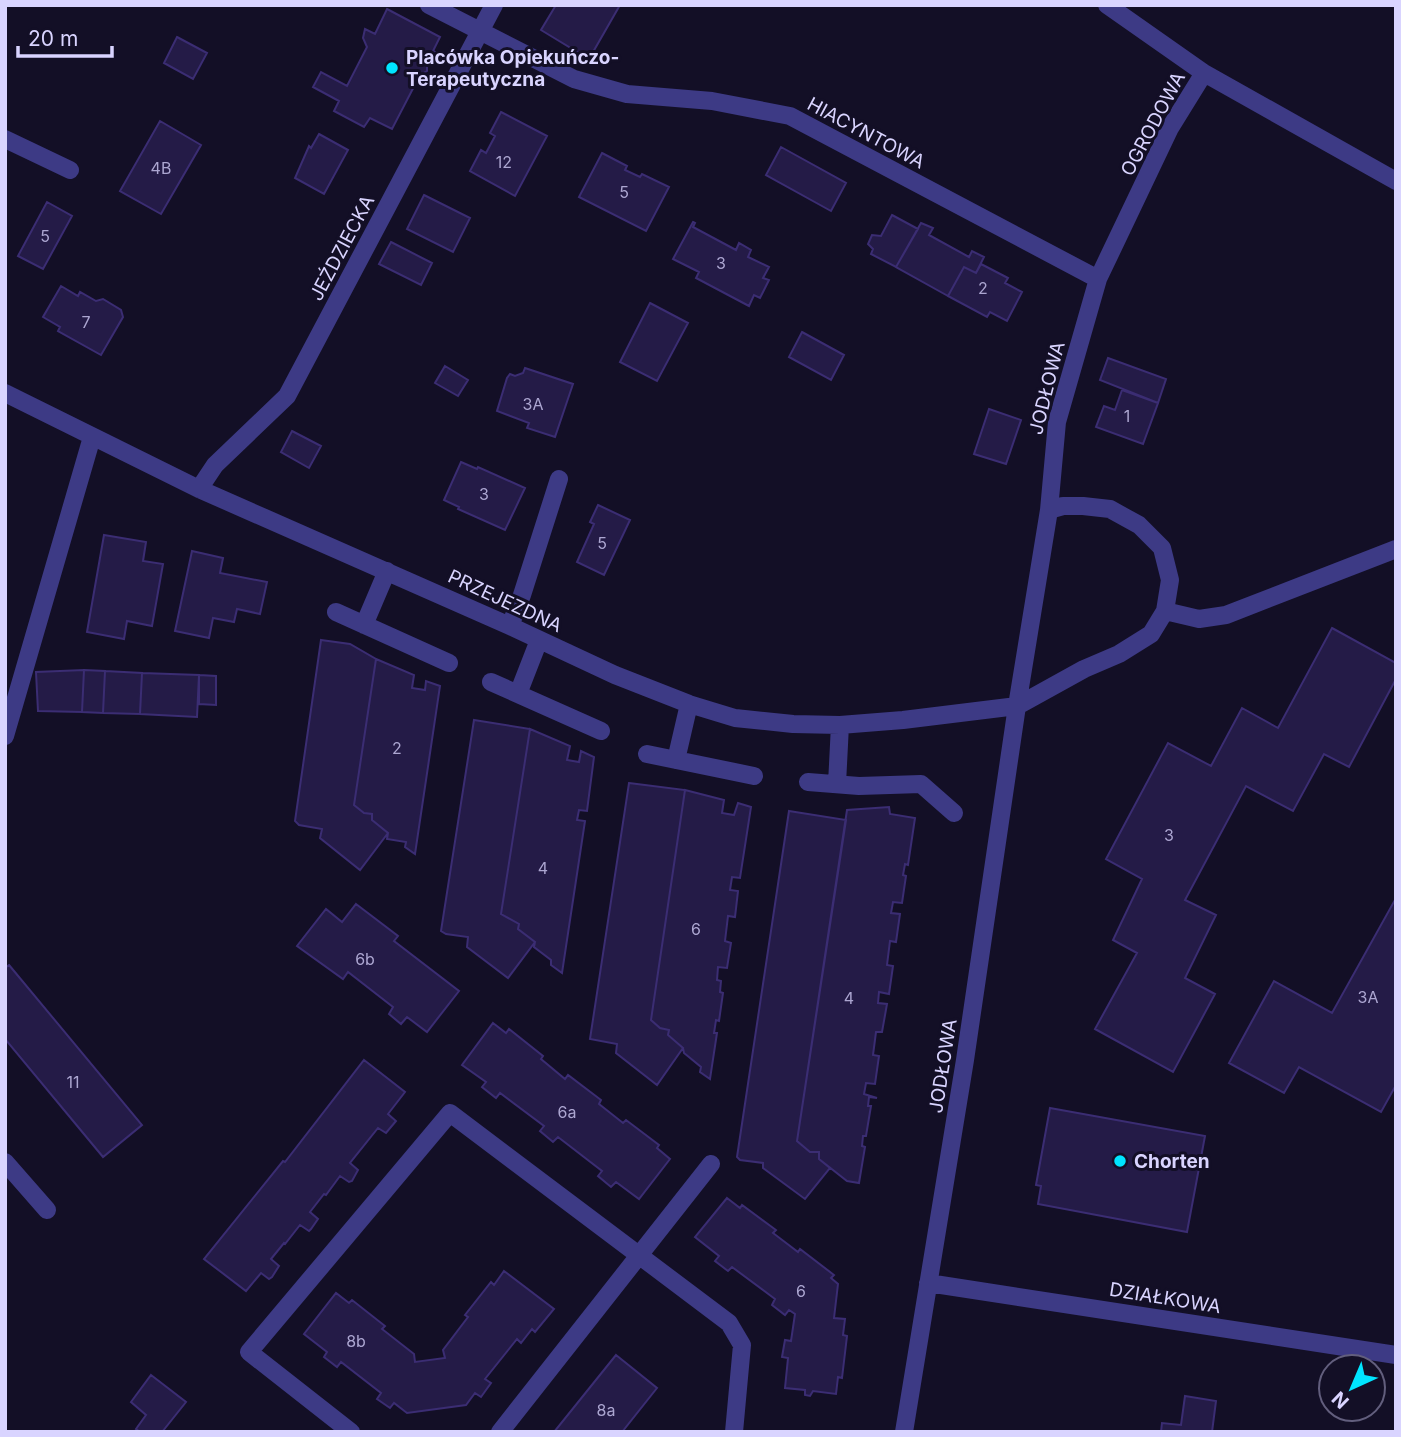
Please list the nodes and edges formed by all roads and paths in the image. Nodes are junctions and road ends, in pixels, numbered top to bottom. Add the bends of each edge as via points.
1 (429, 5) edge
2 (494, 5) edge
3 (1107, 5) edge
4 (480, 33) junction
5 (1204, 73) junction
6 (5, 139) edge
7 (70, 170) dead end
8 (1396, 180) edge
9 (1098, 279) junction
10 (5, 393) edge
11 (92, 437) junction
12 (559, 480) dead end
13 (199, 489) junction
14 (1049, 510) junction
15 (1396, 549) edge
16 (387, 571) junction
17 (1165, 611) junction
18 (336, 612) dead end
19 (364, 625) junction
20 (510, 626) junction
21 (539, 640) junction
22 (449, 663) dead end
23 (491, 682) dead end
24 (517, 694) junction
25 (689, 704) junction
26 (1017, 706) junction
27 (840, 725) junction
28 (601, 731) dead end
29 (5, 736) edge
30 (647, 754) dead end
31 (676, 760) junction
32 (754, 775) dead end
33 (808, 782) dead end
34 (836, 784) junction
35 (954, 813) dead end
36 (5, 1162) edge
37 (710, 1164) dead end
38 (47, 1210) dead end
39 (640, 1256) junction
40 (928, 1283) junction
41 (1396, 1355) edge
42 (351, 1432) edge
43 (500, 1432) edge
44 (734, 1432) edge
45 (904, 1432) edge

1 - 4 street, HIACYNTOWA
2 - 4 street, JEŹDZIECKA
3 - 5 street
4 - 9 street, HIACYNTOWA via 573,79 627,94 712,101 790,116
4 - 13 street, JEŹDZIECKA via 287,396 215,465
5 - 8 street, OGRODOWA
5 - 9 street, OGRODOWA via 1170,128
6 - 7 street
9 - 14 street, JODŁOWA via 1057,422
10 - 11 street, PRZEJEZDNA
11 - 13 street, PRZEJEZDNA
11 - 29 street
12 - 20 street
13 - 16 street, PRZEJEZDNA
14 - 17 street via 1073,506 1110,509 1139,525 1162,548 1170,580
14 - 26 street, JODŁOWA
15 - 17 street via 1226,614 1199,619
16 - 19 street
16 - 20 street, PRZEJEZDNA
17 - 26 street via 1150,634 1119,654
18 - 19 street
19 - 22 street
20 - 21 street, PRZEJEZDNA
21 - 24 street
21 - 25 street, PRZEJEZDNA
23 - 24 street
24 - 28 street
25 - 27 street, PRZEJEZDNA via 735,718
25 - 31 street
26 - 27 street, PRZEJEZDNA
26 - 40 street, JODŁOWA
27 - 34 street
30 - 31 street
31 - 32 street
33 - 34 street
34 - 35 street via 921,784
36 - 38 street
37 - 39 street
39 - 42 street via 450,1114 250,1352
39 - 43 street
39 - 44 street via 729,1323 742,1345
40 - 41 street, DZIAŁKOWA
40 - 45 street, JODŁOWA

